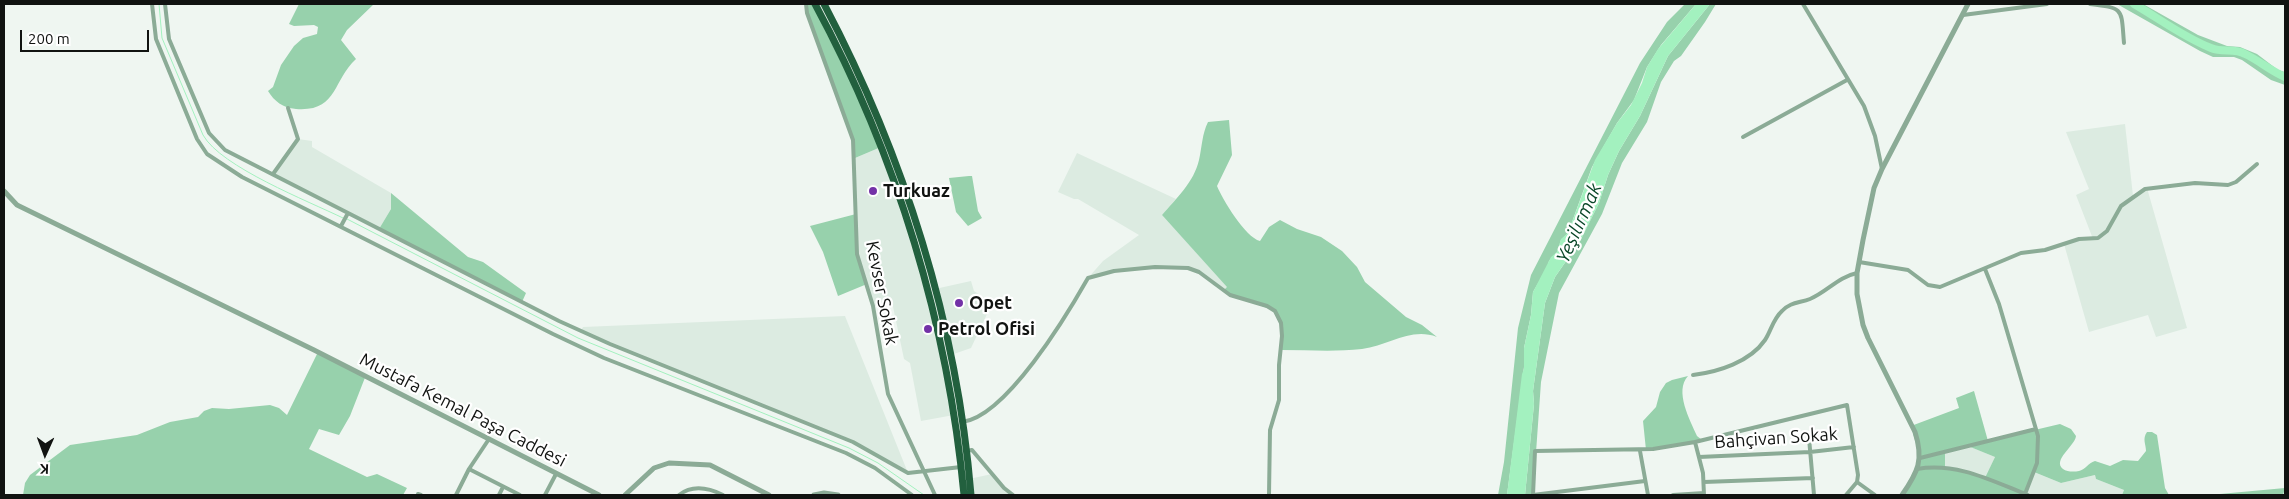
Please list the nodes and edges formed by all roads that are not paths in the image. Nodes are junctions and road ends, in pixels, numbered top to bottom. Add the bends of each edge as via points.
1 (152, 4) edge
2 (165, 4) edge
3 (806, 4) edge
4 (815, 4) edge
5 (824, 4) edge
6 (1803, 4) edge
7 (1968, 4) edge
8 (2047, 4) edge
9 (2090, 4) edge
10 (1963, 15) junction
11 (2124, 43) dead end
12 (1847, 80) junction
13 (288, 108) dead end
14 (1743, 137) dead end
15 (2257, 164) dead end
16 (1882, 169) junction
17 (273, 174) junction
18 (4, 191) edge
19 (348, 213) junction
20 (341, 226) junction
21 (1859, 262) junction
22 (1985, 269) junction
23 (1857, 273) junction
24 (1694, 375) dead end
25 (962, 422) junction
26 (2036, 429) junction
27 (1809, 438) dead end
28 (489, 439) junction
29 (1695, 442) junction
30 (1854, 447) junction
31 (1640, 450) junction
32 (966, 451) junction
33 (1810, 452) junction
34 (1699, 457) junction
35 (1920, 458) junction
36 (961, 467) junction
37 (469, 469) junction
38 (1917, 469) junction
39 (924, 472) junction
40 (556, 474) junction
41 (1813, 478) junction
42 (1645, 481) junction
43 (1704, 482) junction
44 (1857, 482) junction
45 (503, 487) junction
46 (1704, 494) edge
47 (456, 495) edge
48 (499, 495) edge
49 (520, 495) edge
50 (545, 495) edge
51 (599, 495) edge
52 (624, 495) edge
53 (679, 495) edge
54 (723, 495) edge
55 (769, 495) edge
56 (814, 495) edge
57 (838, 495) edge
58 (912, 495) edge
59 (935, 495) edge
60 (964, 495) edge
61 (970, 495) edge
62 (1013, 495) edge
63 (1268, 495) edge
64 (1533, 495) edge
65 (1648, 495) edge
66 (1674, 495) edge
67 (1814, 495) edge
68 (1846, 495) edge
69 (1875, 495) edge
70 (1902, 495) edge
71 (2026, 495) edge

1 - 20 street via 156,38 207,154 242,176
2 - 17 street via 169,39 209,133 224,150
3 - 39 street, Kevser Sokak via 853,140 857,254 873,306 888,394
4 - 36 highway via 863,104 904,209 944,356
5 - 25 highway via 871,101 912,207 940,309
6 - 12 street
7 - 10 street
8 - 10 street
9 - 11 street via 2119,10
10 - 16 street
12 - 14 street
12 - 16 street via 1872,124
13 - 17 street via 298,139
15 - 22 street via 2228,185 2195,183 2145,189 2121,206 2101,236 2021,253
16 - 21 street via 1874,188
17 - 19 street
18 - 28 street, Mustafa Kemal Paşa Caddesi via 17,205
19 - 20 street
19 - 39 street via 610,344 853,442 903,471
20 - 58 street via 604,358 846,453 875,468
21 - 22 street via 1908,270 1936,287 1946,286
21 - 23 street
22 - 26 street
23 - 24 street via 1844,277 1814,297 1788,306 1778,316 1762,344 1746,356 1715,372
23 - 35 street via 1863,325 1915,432
25 - 32 highway
25 - 63 street via 971,421 988,409 1021,377 1048,344 1088,278 1114,271 1188,268 1199,272 1230,295 1271,308 1280,318 1280,392 1270,430
26 - 35 street
26 - 71 street via 2038,456
27 - 33 street
28 - 37 street
28 - 40 street, Mustafa Kemal Paşa Caddesi
29 - 30 street via 1847,404
29 - 31 street
29 - 34 street
30 - 33 street, Bahçivan Sokak
30 - 44 street
31 - 42 street
31 - 64 street via 1535,451
32 - 61 highway
32 - 62 street via 972,450
33 - 34 street, Bahçivan Sokak
33 - 41 street
34 - 43 street
35 - 38 street
36 - 39 street
36 - 60 highway
37 - 45 street
37 - 47 street
38 - 70 street
38 - 71 street via 1941,467 1961,470
39 - 59 street, Kevser Sokak
40 - 50 street
40 - 51 street, Mustafa Kemal Paşa Caddesi
41 - 43 street
41 - 67 street
42 - 64 street
42 - 65 street
43 - 46 street
44 - 68 street
44 - 69 street
45 - 48 street
45 - 49 street
46 - 66 street
52 - 55 street via 654,468 669,463 710,465
53 - 54 street via 701,488
56 - 57 street

